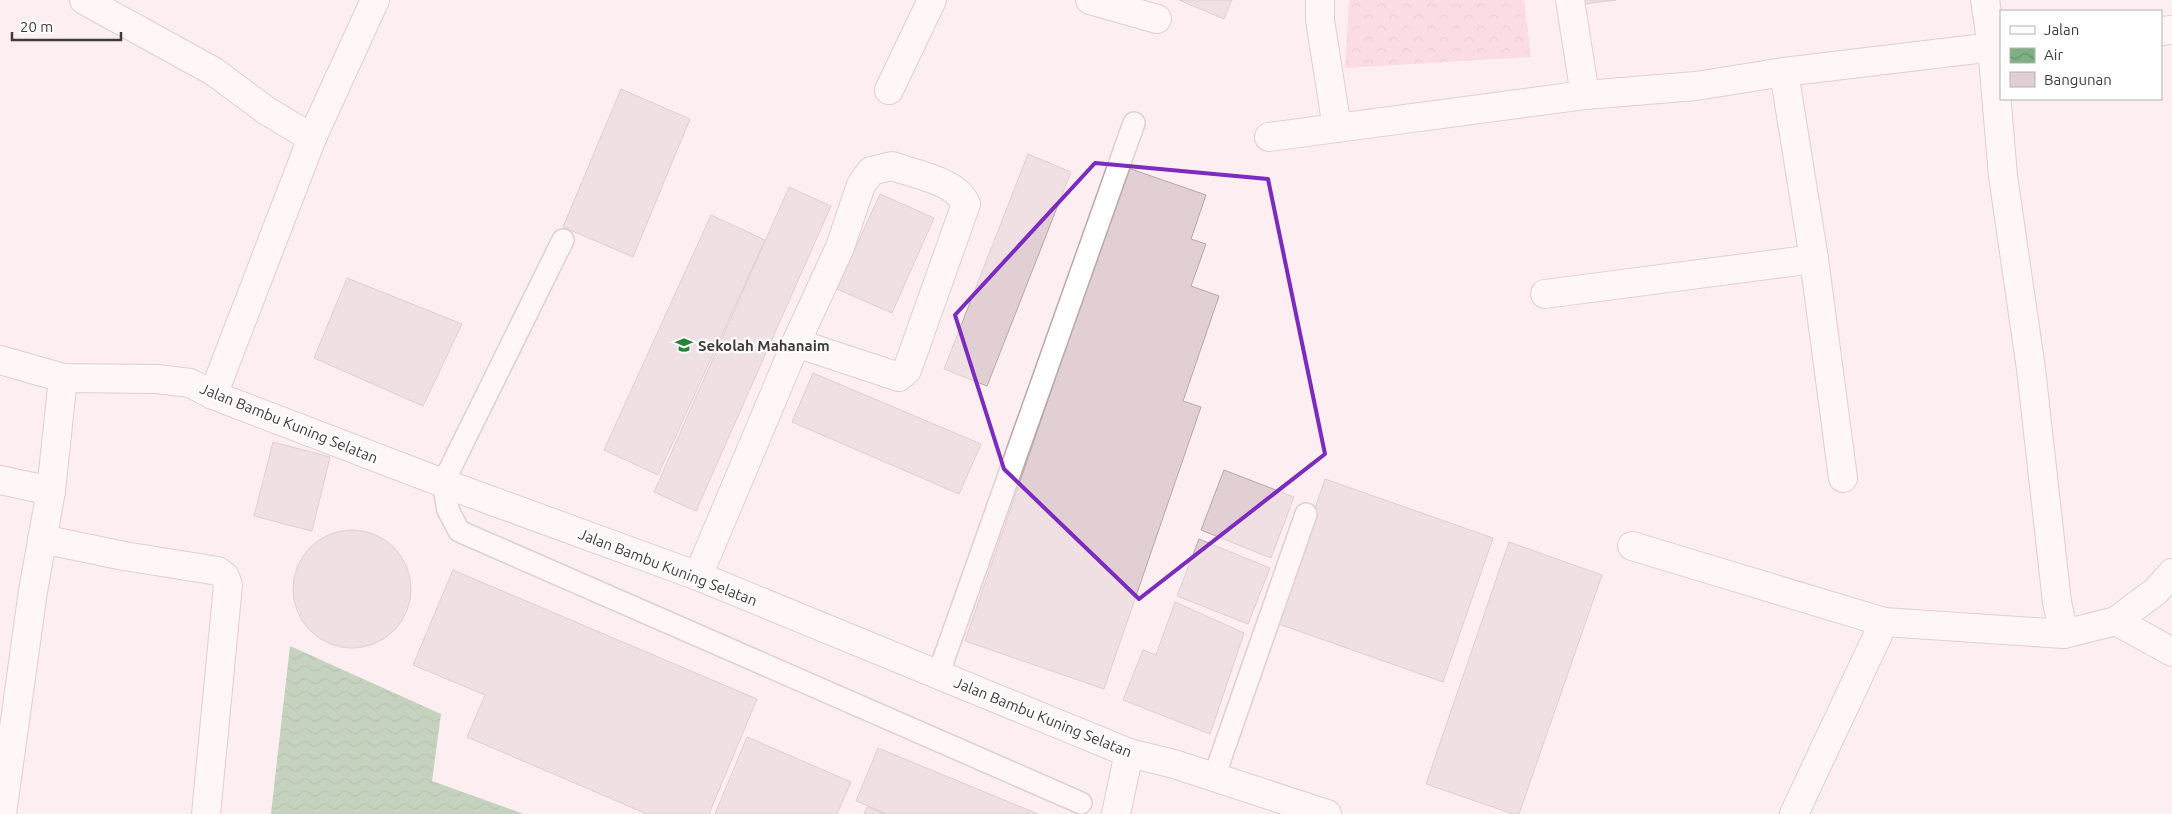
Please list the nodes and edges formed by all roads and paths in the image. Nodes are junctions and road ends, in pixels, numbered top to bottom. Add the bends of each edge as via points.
1 (84, 0) edge
2 (375, 0) edge
3 (932, 0) edge
4 (1090, 0) edge
5 (1320, 0) edge
6 (1570, 0) edge
7 (1985, 0) edge
8 (1157, 19) dead end
9 (1996, 47) edge
10 (1784, 72) junction
11 (889, 90) dead end
12 (1585, 95) junction
13 (1134, 123) dead end
14 (1337, 128) junction
15 (1270, 137) dead end
16 (312, 138) junction
17 (563, 240) dead end
18 (1814, 259) junction
19 (1545, 294) dead end
20 (796, 343) junction
21 (0, 360) edge
22 (63, 378) junction
23 (213, 394) junction
24 (1843, 478) dead end
25 (0, 480) edge
26 (443, 483) junction
27 (51, 491) junction
28 (1306, 514) dead end
29 (42, 539) junction
30 (1632, 546) dead end
31 (2172, 573) edge
32 (698, 576) junction
33 (2116, 621) junction
34 (1884, 622) junction
35 (2064, 634) junction
36 (2172, 652) edge
37 (938, 675) junction
38 (1129, 754) junction
39 (1214, 777) junction
40 (1081, 803) dead end
41 (2, 814) edge
42 (206, 814) edge
43 (1116, 814) edge
44 (1327, 814) edge
45 (1794, 814) edge

1 - 16 street via 213,71 267,111
2 - 16 street
3 - 11 street
4 - 8 street
5 - 14 street via 1320,20
6 - 12 street
7 - 9 street
9 - 10 street
9 - 35 street via 2003,176 2031,369 2057,602
10 - 12 street via 1696,86
10 - 18 street
12 - 14 street
13 - 37 lane
14 - 15 street
16 - 23 street
17 - 26 lane
18 - 19 street
18 - 24 street
20 - 20 street via 840,247 861,185 871,171 892,166 945,183 963,196 966,204 964,213 903,375 886,374
20 - 32 street
21 - 22 street, Jalan Bambu Kuning Selatan
22 - 23 street, Jalan Bambu Kuning Selatan via 157,379 190,384
22 - 27 street
23 - 26 street, Jalan Bambu Kuning Selatan
25 - 27 street
26 - 32 street, Jalan Bambu Kuning Selatan
26 - 40 lane via 448,510 459,531
27 - 29 street
28 - 39 lane
29 - 41 street
29 - 42 street via 218,571 225,577 228,585
30 - 34 street
31 - 33 street via 2156,592
32 - 37 street, Jalan Bambu Kuning Selatan
33 - 35 street
33 - 36 street
34 - 35 street
34 - 45 street
37 - 38 street, Jalan Bambu Kuning Selatan
38 - 39 street, Jalan Bambu Kuning Selatan
38 - 43 street
39 - 44 street, Jalan Bambu Kuning Selatan

